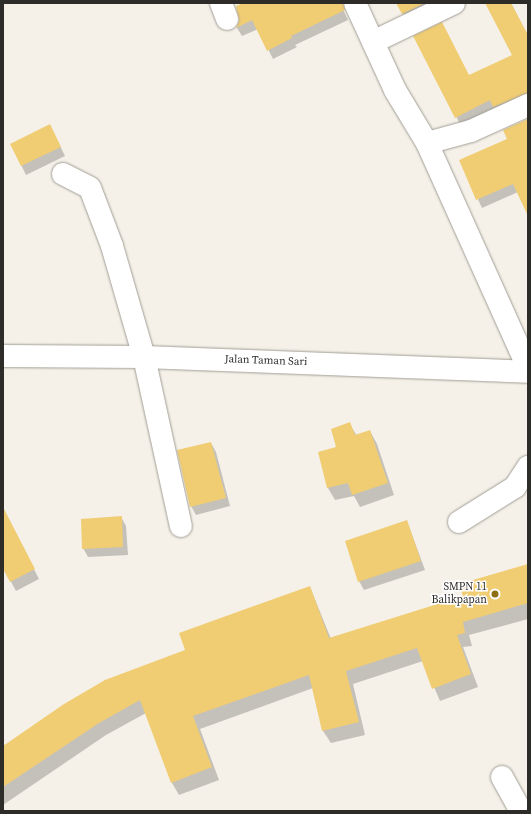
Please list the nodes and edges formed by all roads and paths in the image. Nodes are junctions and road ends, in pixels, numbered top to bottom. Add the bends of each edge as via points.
1 (355, 3) edge
2 (454, 3) edge
3 (373, 42) junction
4 (528, 105) edge
5 (427, 143) junction
6 (63, 174) dead end
7 (3, 356) edge
8 (144, 357) junction
9 (528, 368) edge
10 (528, 372) edge
11 (528, 467) edge
12 (459, 522) dead end
13 (181, 526) dead end
14 (502, 777) dead end
15 (521, 811) edge

1 - 3 street
2 - 3 street
3 - 5 street via 395,90
4 - 5 street via 471,131
5 - 9 street
6 - 8 street via 90,188 112,246
7 - 8 street, Jalan Taman Sari
8 - 10 street, Jalan Taman Sari
8 - 13 street
11 - 12 street via 515,487
14 - 15 street

